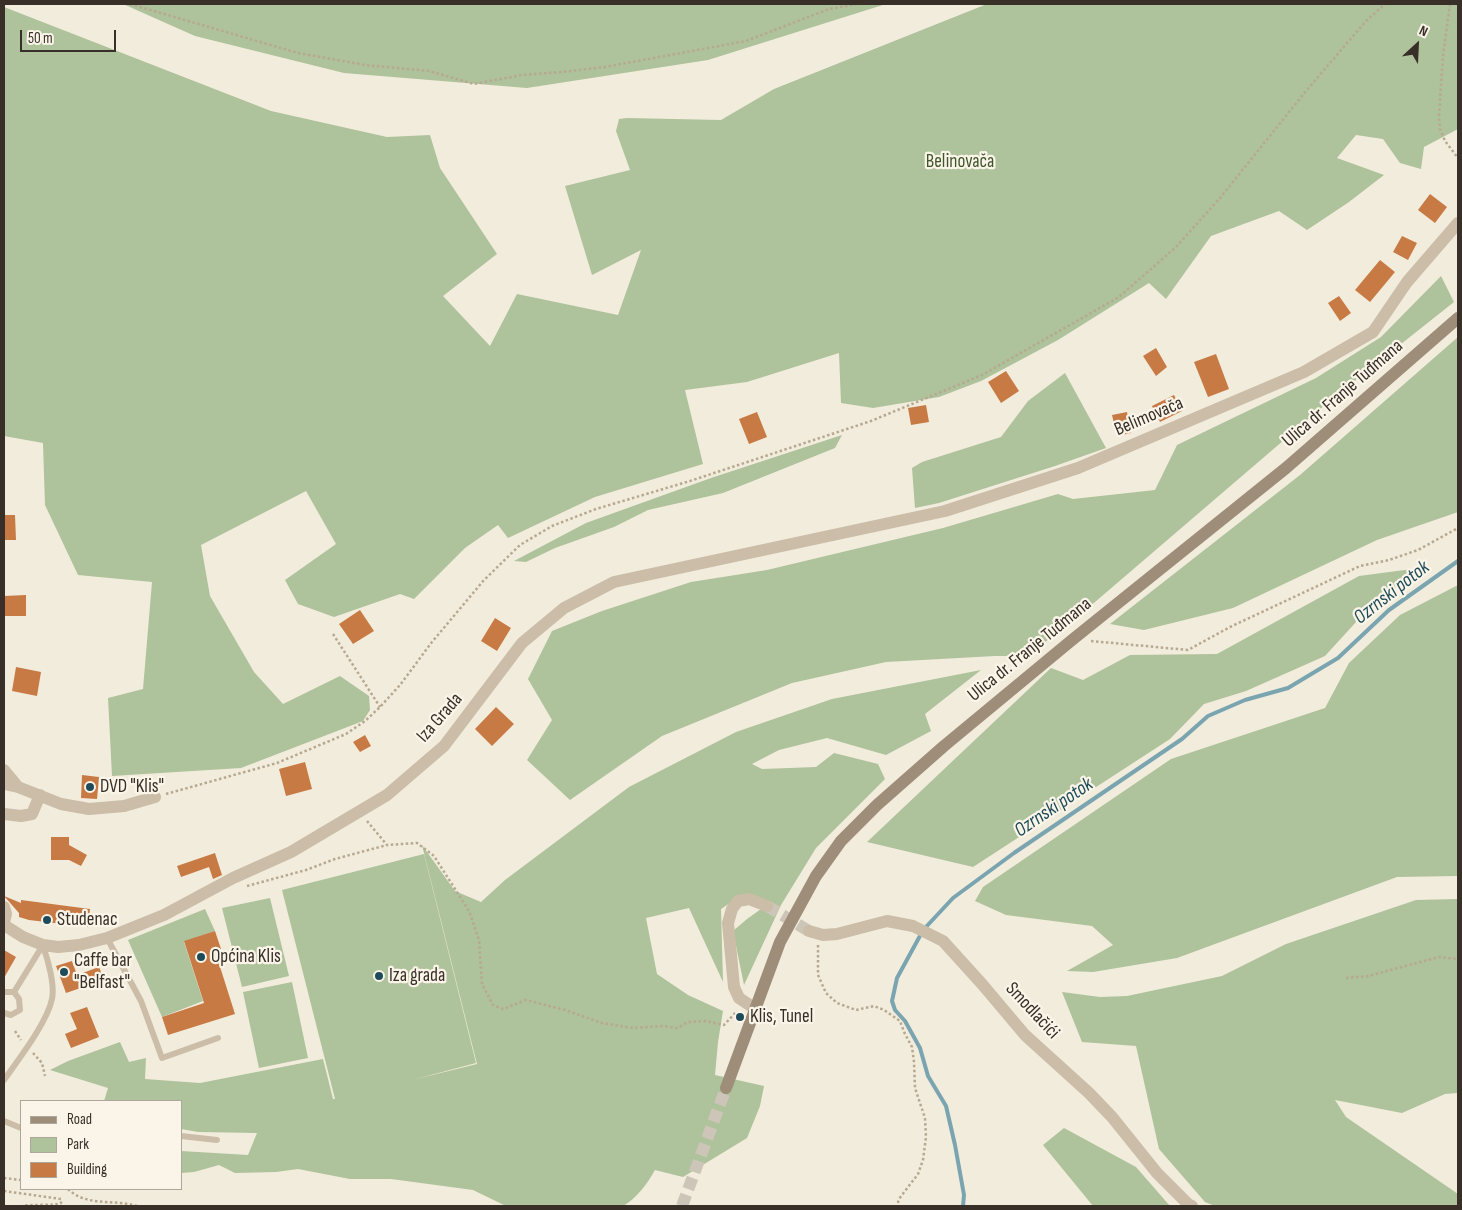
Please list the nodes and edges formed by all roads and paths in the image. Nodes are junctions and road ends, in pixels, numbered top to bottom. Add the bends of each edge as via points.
1 (130, 4) edge
2 (857, 4) edge
3 (1385, 4) edge
4 (1450, 4) edge
5 (1458, 158) edge
6 (1458, 223) edge
7 (1458, 318) edge
8 (1458, 528) edge
9 (795, 543) joint
10 (333, 634) dead end
11 (1072, 640) junction
12 (380, 707) junction
13 (4, 770) edge
14 (4, 784) edge
15 (18, 787) junction
16 (40, 795) junction
17 (155, 797) joint
18 (360, 811) junction
19 (4, 814) edge
20 (387, 845) junction
21 (258, 884) dead end
22 (767, 906) tunnel mouth
23 (4, 907) edge
24 (4, 924) edge
25 (809, 931) tunnel mouth
26 (823, 935) junction
27 (107, 938) junction
28 (43, 945) junction
29 (1458, 959) edge
30 (1346, 978) dead end
31 (4, 992) edge
32 (14, 992) junction
33 (749, 1005) junction
34 (4, 1013) edge
35 (218, 1038) dead end
36 (4, 1080) edge
37 (726, 1088) tunnel mouth
38 (4, 1121) edge
39 (20, 1128) edge
40 (182, 1136) edge
41 (217, 1140) dead end
42 (4, 1178) edge
43 (20, 1180) edge
44 (68, 1190) edge
45 (4, 1191) edge
46 (108, 1196) dead end
47 (107, 1202) junction
48 (22, 1206) edge
49 (137, 1206) edge
50 (896, 1206) edge
51 (1189, 1206) edge

1 - 2 path via 298,53 364,65 429,71 474,84 522,75 605,67 746,41 828,9
3 - 12 path via 1366,21 1176,247 1119,297 982,375 872,421 552,526 520,545 484,580
4 - 5 path via 1439,115 1445,141
6 - 9 street, Belimovača via 1407,282 1373,332 1304,372 1078,468 945,511
7 - 11 main road, Ulica dr. Franje Tuđmana via 1286,468
8 - 11 path via 1418,550 1360,566 1188,650
9 - 18 street, Iza Grada via 614,582 564,608 522,643 444,746 387,795
10 - 12 path
11 - 33 main road, Ulica dr. Franje Tuđmana via 944,746 841,841 797,908
12 - 17 path via 346,734 277,763
13 - 15 street
14 - 15 street
15 - 16 street
16 - 17 street via 61,804 89,809 124,806
16 - 19 street via 32,814
18 - 20 path
18 - 27 street, Iza Grada via 291,852
20 - 21 path
20 - 33 path via 417,843 434,856 469,911 479,940 482,984 493,1005 503,1009 526,1000 602,1023 633,1028 677,1028 688,1022 724,1025
22 - 33 street via 749,899 738,901 728,923 734,987 739,998
23 - 24 street
24 - 28 street
25 - 26 street, Smodlačići
26 - 50 path via 818,942 818,975 826,993 837,1003 856,1010 874,1006 884,1010 900,1021 912,1048 914,1088 925,1118 926,1137 918,1174
26 - 51 street, Smodlačići via 887,921 913,926 943,941 1025,1035 1112,1117 1157,1173
27 - 28 street, Iza Grada via 79,945
27 - 35 lane via 141,1001 162,1058
28 - 32 lane
28 - 36 lane via 49,965 52,999 27,1048
29 - 30 path via 1439,957 1368,976
31 - 32 lane
32 - 34 lane via 19,999 20,1010 10,1015
33 - 37 main road, Ulica dr. Franje Tuđmana
38 - 39 lane
40 - 41 lane
42 - 43 path
44 - 47 path via 74,1196
45 - 48 path via 61,1199 58,1205
46 - 47 path
47 - 49 path

